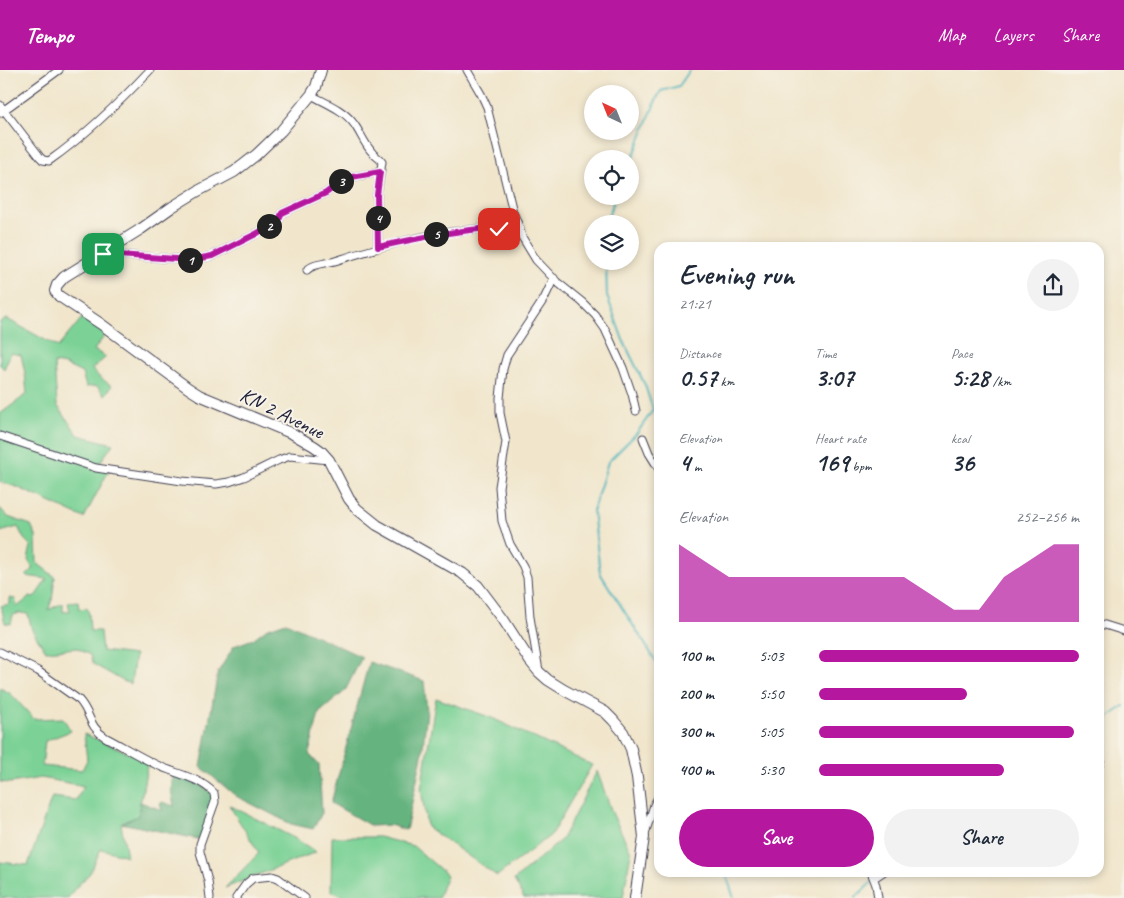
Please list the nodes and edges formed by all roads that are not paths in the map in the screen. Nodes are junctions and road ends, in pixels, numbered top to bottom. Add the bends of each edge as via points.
1 (59, 70) edge
2 (150, 70) edge
3 (321, 70) edge
4 (466, 70) edge
5 (311, 95) junction
6 (2, 109) edge
7 (380, 172) junction
8 (520, 229) junction
9 (378, 247) junction
10 (103, 254) junction
11 (307, 270) dead end
12 (554, 278) junction
13 (636, 411) dead end
14 (0, 436) edge
15 (643, 438) dead end
16 (329, 460) junction
17 (654, 461) edge
18 (1104, 625) edge
19 (1124, 631) edge
20 (0, 652) edge
21 (539, 672) junction
22 (654, 805) edge
23 (644, 838) junction
24 (874, 877) edge
25 (210, 898) edge
26 (236, 898) edge
27 (305, 898) edge
28 (635, 898) edge
29 (878, 898) edge

1 - 6 street
2 - 6 street via 65,150 48,161 40,157
3 - 5 main road, KN 2 Avenue
4 - 8 street via 487,107
5 - 7 street via 342,112 354,124 372,153 381,160
5 - 10 main road, KN 2 Avenue via 280,132 234,172 172,207
7 - 9 street
7 - 10 street via 346,178 326,193 282,213 279,220 256,234 212,256 191,260
8 - 9 street via 506,233 492,228 451,232
8 - 12 street via 536,260
9 - 11 street via 310,266
10 - 16 main road, KN 2 Avenue via 64,277 55,291 59,296 199,395 293,434 314,446
12 - 13 street via 582,302 605,329 629,385
12 - 21 street via 507,355 500,398 506,442 499,487 502,521 527,577
14 - 16 street via 96,468 216,484 244,477 290,456
15 - 17 street
16 - 21 main road, KN 2 Avenue via 348,499 357,509 378,525 462,572 478,586
18 - 19 street
20 - 25 street via 38,671 79,700 92,724 105,737 210,788 214,793 214,804 200,844
21 - 23 main road, KN 2 Avenue via 605,712 623,732 638,777
22 - 23 street
23 - 28 main road, KN 2 Avenue
24 - 29 street
26 - 27 street via 253,878 272,876

